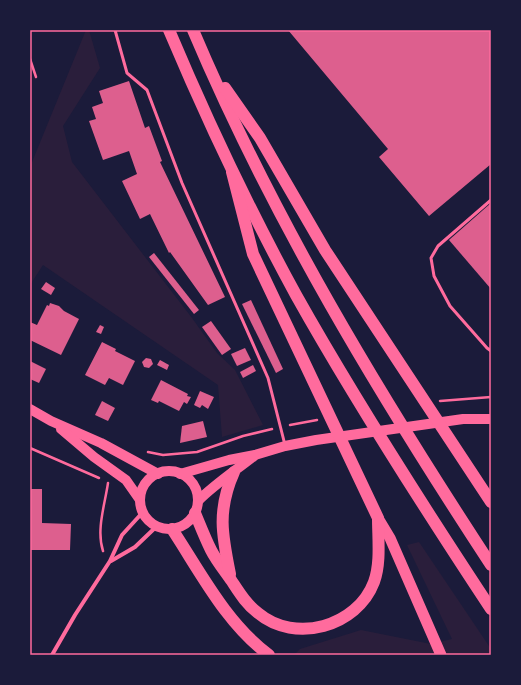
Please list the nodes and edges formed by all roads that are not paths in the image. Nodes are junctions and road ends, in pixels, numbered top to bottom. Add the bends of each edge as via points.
1 (114, 30) edge
2 (169, 30) edge
3 (193, 30) edge
4 (207, 63) junction
5 (232, 172) junction
6 (491, 200) edge
7 (491, 351) edge
8 (30, 409) edge
9 (491, 418) edge
10 (52, 421) junction
11 (286, 446) junction
12 (255, 455) junction
13 (234, 472) junction
14 (158, 474) junction
15 (180, 474) junction
16 (140, 500) junction
17 (198, 500) junction
18 (491, 502) edge
19 (143, 512) junction
20 (195, 513) junction
21 (378, 518) junction
22 (157, 526) junction
23 (172, 529) junction
24 (109, 563) junction
25 (491, 565) edge
26 (231, 581) junction
27 (491, 609) edge
28 (52, 655) edge
29 (269, 655) edge
30 (441, 655) edge

1 - 11 lane via 127,72 147,90 182,183 268,378
2 - 5 highway
3 - 4 highway
4 - 18 highway via 260,138 325,250
4 - 25 highway via 276,206 335,314 410,440
5 - 21 highway via 253,254
5 - 27 highway via 340,371
6 - 7 lane via 438,246 431,258 434,276 450,306
8 - 10 main road
9 - 11 main road via 463,418
10 - 14 main road via 101,443
10 - 16 main road via 126,480
11 - 12 main road
12 - 13 main road
12 - 15 main road
13 - 17 main road
13 - 26 highway via 224,497 223,521 224,545
14 - 15 main road
14 - 16 main road via 146,484
15 - 17 main road via 193,484
16 - 19 main road
17 - 20 main road
19 - 22 main road via 146,518
19 - 24 street via 122,535
20 - 23 main road via 186,524
20 - 26 highway via 212,551
21 - 26 highway via 378,560 374,581 357,608 331,624 302,630 272,622 248,604
21 - 30 highway via 390,538
22 - 23 main road
22 - 24 street
23 - 29 highway via 228,615
24 - 28 street

